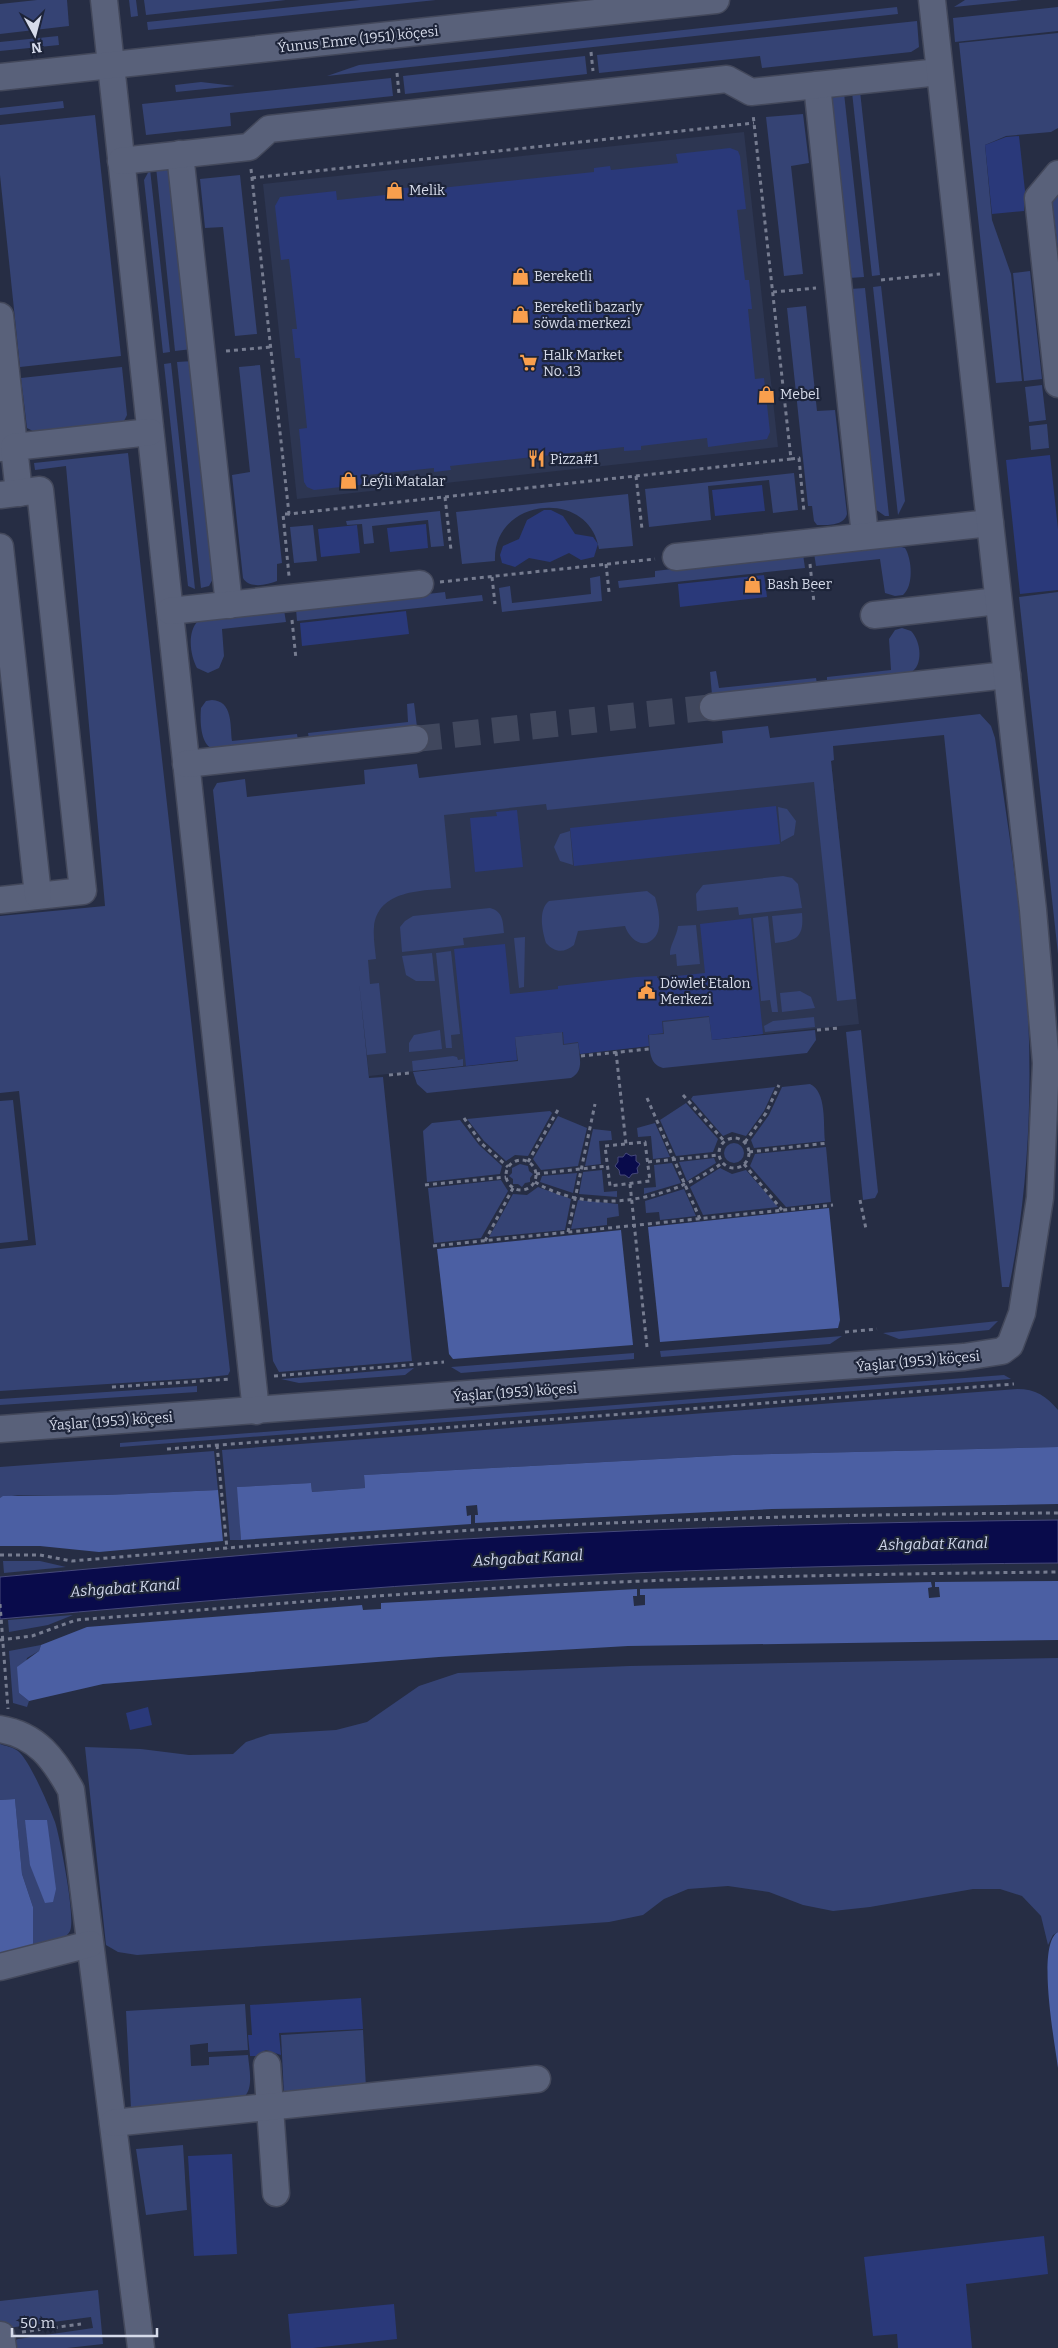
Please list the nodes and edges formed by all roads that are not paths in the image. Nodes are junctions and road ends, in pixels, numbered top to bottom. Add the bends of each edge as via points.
1 (104, 0) edge
2 (716, 0) edge
3 (932, 0) edge
4 (111, 66) junction
5 (939, 72) junction
6 (0, 78) edge
7 (816, 85) junction
8 (180, 154) junction
9 (121, 161) junction
10 (1058, 174) edge
11 (0, 316) edge
12 (1058, 384) edge
13 (150, 432) junction
14 (7, 448) edge
15 (9, 494) edge
16 (990, 523) junction
17 (865, 536) junction
18 (0, 547) edge
19 (676, 557) road end
20 (420, 584) road end
21 (998, 601) junction
22 (229, 605) junction
23 (170, 611) junction
24 (874, 615) dead end
25 (1007, 675) junction
26 (713, 707) tunnel mouth
27 (416, 739) tunnel mouth
28 (186, 764) junction
29 (38, 895) junction
30 (0, 900) edge
31 (256, 1411) junction
32 (0, 1429) edge
33 (2, 1729) edge
34 (90, 1944) junction
35 (0, 1967) edge
36 (267, 2065) dead end
37 (537, 2079) dead end
38 (270, 2108) junction
39 (113, 2123) junction
40 (276, 2193) dead end
41 (141, 2348) edge

1 - 4 street
2 - 4 street, Ýunus Emre (1951) köçesi
3 - 5 street, Ýaşlar (1953) köçesi
4 - 6 street, Ýunus Emre (1951) köçesi
4 - 9 street
5 - 7 street
5 - 16 street, Ýaşlar (1953) köçesi
7 - 8 street via 751,92 727,79 269,129 249,146
7 - 17 street
8 - 9 street
8 - 22 street
9 - 13 street
10 - 12 street via 1038,198
11 - 14 street
13 - 14 street
13 - 23 street
14 - 15 street
15 - 29 street via 40,490 83,890
16 - 17 street
16 - 21 street, Ýaşlar (1953) köçesi
17 - 19 street
18 - 29 street
20 - 22 street
21 - 24 street
21 - 25 street, Ýaşlar (1953) köçesi
22 - 23 street
23 - 28 street
25 - 26 street
25 - 31 street, Ýaşlar (1953) köçesi via 1046,1063 1040,1198 1026,1296 1010,1345 1002,1351 964,1357
27 - 28 street
28 - 31 street
29 - 30 street
31 - 32 street, Ýaşlar (1953) köçesi
33 - 34 street via 42,1747 71,1790
34 - 35 street
34 - 39 street
36 - 38 street
37 - 38 street
38 - 39 street
38 - 40 street
39 - 41 street

